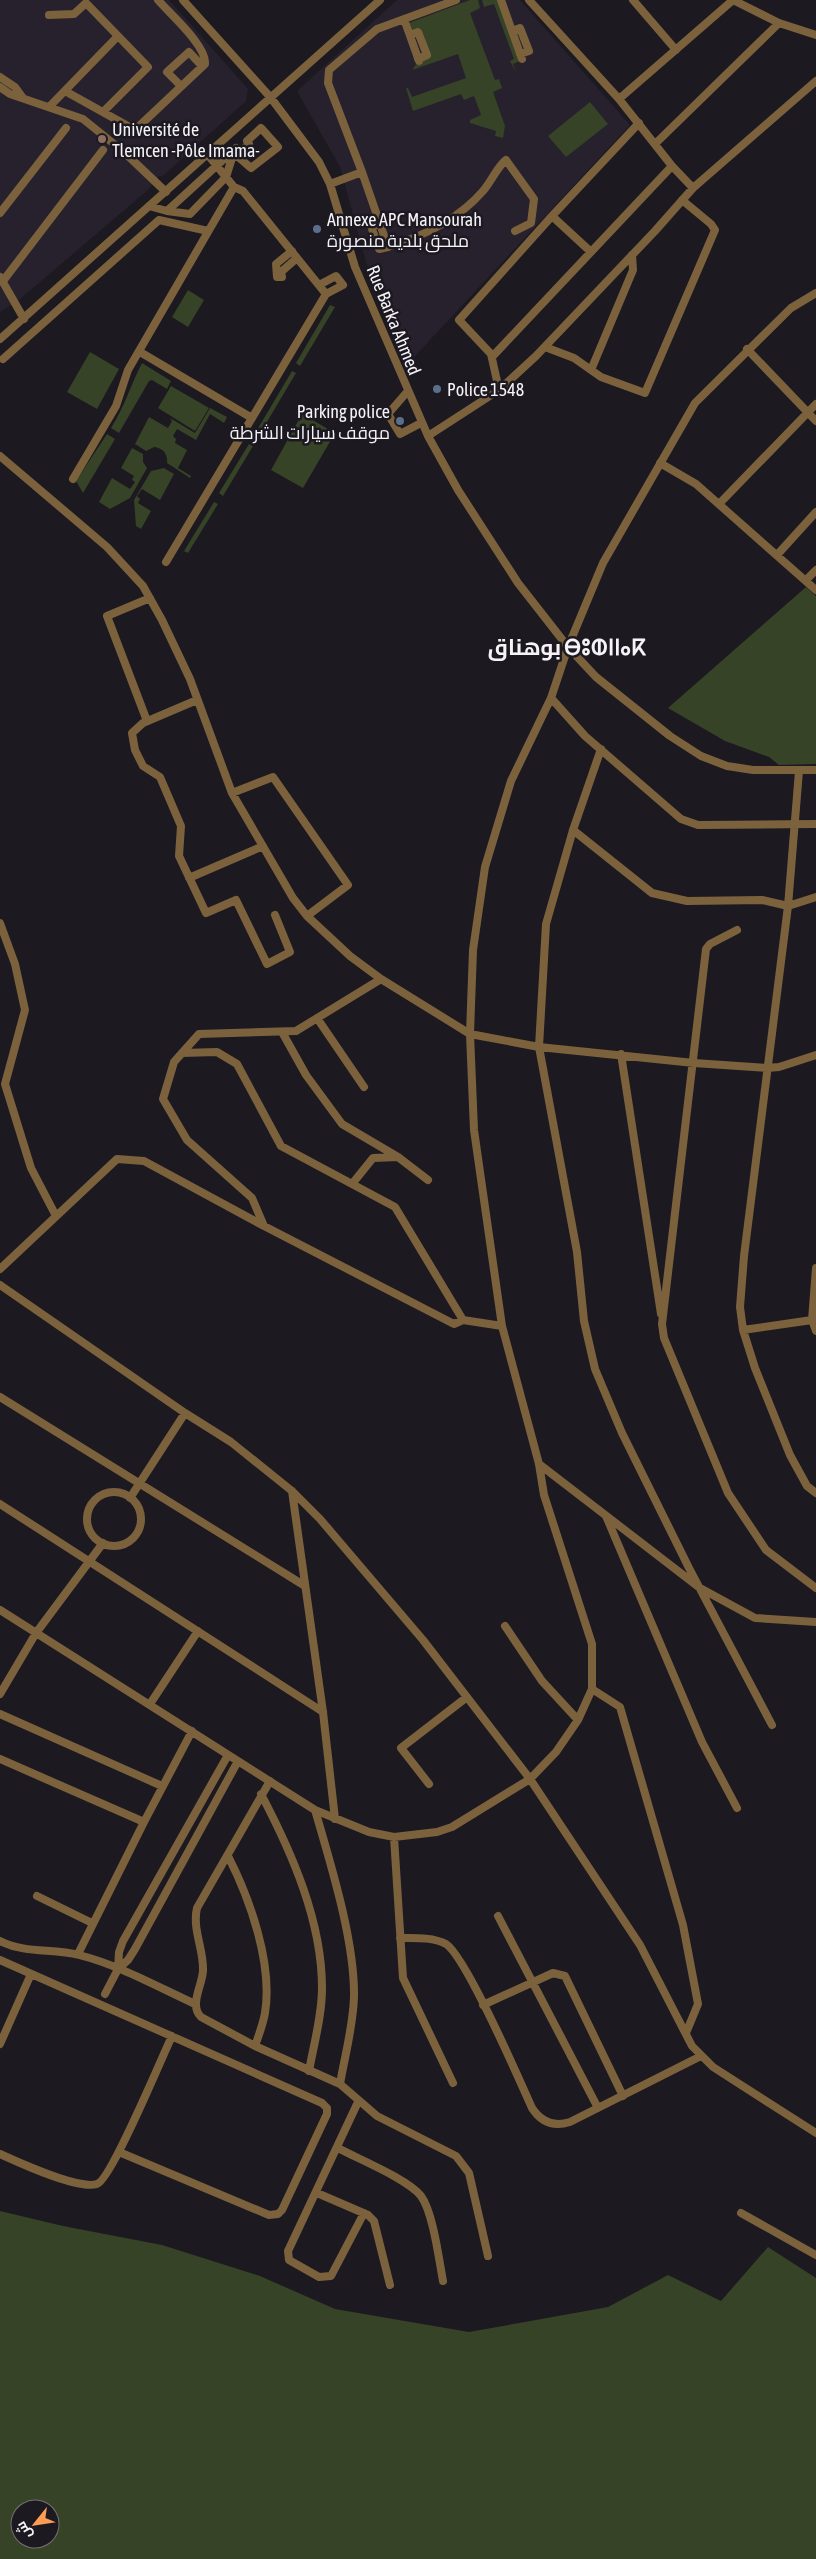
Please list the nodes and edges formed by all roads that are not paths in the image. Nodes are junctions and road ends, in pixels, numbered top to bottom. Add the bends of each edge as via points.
1 (158, 0) edge
2 (183, 0) edge
3 (380, 0) edge
4 (456, 0) edge
5 (501, 0) edge
6 (530, 0) edge
7 (633, 0) edge
8 (733, 0) edge
9 (49, 16) dead end
10 (404, 19) junction
11 (779, 23) junction
12 (816, 34) edge
13 (118, 36) junction
14 (676, 50) junction
15 (521, 57) dead end
16 (419, 60) dead end
17 (202, 66) junction
18 (0, 77) edge
19 (816, 81) edge
20 (181, 86) junction
21 (0, 87) edge
22 (64, 91) junction
23 (23, 98) junction
24 (271, 98) junction
25 (619, 99) junction
26 (50, 106) junction
27 (103, 112) junction
28 (639, 123) junction
29 (66, 128) dead end
30 (227, 138) junction
31 (655, 144) junction
32 (236, 148) junction
33 (103, 150) dead end
34 (208, 155) junction
35 (232, 158) junction
36 (216, 166) junction
37 (672, 166) junction
38 (362, 172) junction
39 (226, 177) junction
40 (330, 184) junction
41 (234, 187) junction
42 (693, 188) junction
43 (166, 192) junction
44 (682, 200) junction
45 (149, 206) junction
46 (167, 211) junction
47 (0, 213) edge
48 (552, 216) junction
49 (516, 231) dead end
50 (208, 232) junction
51 (292, 251) junction
52 (591, 252) junction
53 (632, 255) junction
54 (297, 258) junction
55 (1, 279) edge
56 (319, 285) junction
57 (816, 293) edge
58 (326, 294) junction
59 (24, 319) junction
60 (0, 339) edge
61 (545, 347) junction
62 (747, 349) junction
63 (140, 352) junction
64 (492, 357) junction
65 (3, 359) dead end
66 (592, 370) junction
67 (499, 390) junction
68 (407, 392) junction
69 (816, 404) edge
70 (808, 412) junction
71 (252, 418) junction
72 (816, 421) edge
73 (421, 422) junction
74 (428, 436) junction
75 (0, 456) edge
76 (660, 463) junction
77 (73, 479) dead end
78 (719, 504) junction
79 (816, 512) edge
80 (777, 555) junction
81 (166, 562) dead end
82 (816, 570) edge
83 (806, 580) junction
84 (816, 590) edge
85 (150, 598) junction
86 (568, 647) junction
87 (551, 698) junction
88 (197, 700) junction
89 (147, 722) junction
90 (601, 749) junction
91 (799, 770) junction
92 (816, 770) edge
93 (232, 793) junction
94 (793, 824) junction
95 (816, 824) edge
96 (573, 830) junction
97 (263, 846) junction
98 (189, 878) junction
99 (816, 897) edge
100 (788, 906) junction
101 (275, 915) dead end
102 (307, 916) junction
103 (0, 923) edge
104 (737, 930) dead end
105 (382, 979) junction
106 (317, 1018) junction
107 (282, 1032) junction
108 (470, 1034) junction
109 (539, 1047) junction
110 (182, 1053) junction
111 (621, 1054) junction
112 (816, 1055) edge
113 (694, 1063) junction
114 (767, 1068) junction
115 (364, 1087) dead end
116 (398, 1157) junction
117 (428, 1180) dead end
118 (352, 1184) junction
119 (56, 1216) junction
120 (264, 1226) junction
121 (816, 1268) edge
122 (0, 1269) edge
123 (0, 1285) edge
124 (814, 1319) edge
125 (463, 1320) junction
126 (662, 1324) junction
127 (502, 1326) junction
128 (743, 1330) junction
129 (816, 1331) edge
130 (0, 1398) edge
131 (185, 1413) junction
132 (539, 1464) junction
133 (139, 1484) junction
134 (292, 1491) junction
135 (816, 1493) edge
136 (130, 1498) junction
137 (0, 1504) edge
138 (605, 1514) junction
139 (103, 1543) junction
140 (89, 1562) junction
141 (305, 1586) junction
142 (700, 1588) junction
143 (816, 1588) edge
144 (0, 1610) edge
145 (816, 1622) edge
146 (506, 1626) dead end
147 (198, 1631) junction
148 (36, 1633) junction
149 (3, 1683) edge
150 (592, 1689) junction
151 (0, 1694) edge
152 (467, 1698) junction
153 (150, 1704) junction
154 (323, 1712) junction
155 (0, 1714) edge
156 (578, 1720) junction
157 (772, 1725) dead end
158 (192, 1731) junction
159 (228, 1755) junction
160 (0, 1759) edge
161 (238, 1761) junction
162 (530, 1779) junction
163 (270, 1781) junction
164 (429, 1784) dead end
165 (162, 1786) junction
166 (261, 1794) junction
167 (737, 1808) dead end
168 (315, 1810) junction
169 (335, 1819) junction
170 (144, 1822) junction
171 (394, 1836) junction
172 (228, 1856) junction
173 (37, 1896) dead end
174 (498, 1916) dead end
175 (92, 1923) junction
176 (400, 1938) junction
177 (0, 1941) edge
178 (78, 1954) junction
179 (0, 1960) edge
180 (118, 1969) junction
181 (31, 1974) junction
182 (533, 1981) junction
183 (103, 2000) junction
184 (196, 2004) junction
185 (483, 2005) junction
186 (686, 2033) junction
187 (172, 2036) junction
188 (0, 2044) edge
189 (255, 2046) junction
190 (702, 2056) junction
191 (309, 2071) junction
192 (453, 2083) dead end
193 (340, 2084) junction
194 (623, 2096) junction
195 (358, 2102) junction
196 (598, 2108) junction
197 (816, 2133) edge
198 (338, 2148) junction
199 (118, 2152) junction
200 (0, 2154) edge
201 (317, 2193) junction
202 (364, 2213) junction
203 (741, 2213) dead end
204 (816, 2255) edge
205 (488, 2256) dead end
206 (443, 2281) dead end
207 (390, 2285) dead end

1 - 17 street via 200,46 206,58
2 - 24 street, Rue Barka Ahmed
3 - 24 street
4 - 10 street
5 - 15 street via 512,31 520,28 529,51
6 - 25 street
7 - 14 street
8 - 11 street
8 - 14 street
9 - 13 street via 74,14 86,3
10 - 16 street via 410,35 418,32 427,55
10 - 38 street via 374,31 328,73 328,84
11 - 12 street
11 - 31 street
13 - 22 street
13 - 27 street via 148,67
14 - 25 street
17 - 20 street
17 - 20 street via 189,52 167,72
18 - 23 street via 15,87
19 - 42 street
20 - 27 street via 134,130
21 - 23 street
22 - 26 street
22 - 27 street
23 - 26 street
24 - 30 street
24 - 40 street, Rue Barka Ahmed via 319,162
25 - 28 street
26 - 43 street via 83,119
28 - 31 street
28 - 48 street
29 - 47 street
30 - 32 street
30 - 34 street
31 - 37 street
32 - 35 street
32 - 35 street via 240,152 261,128 278,147 251,168 236,155
32 - 36 street
33 - 55 street
34 - 36 street
34 - 43 street
35 - 39 street
36 - 39 street
36 - 46 street
37 - 42 street
37 - 52 street
38 - 40 street
38 - 49 street via 380,223 371,226 379,249 412,240 449,221 483,192 506,160 534,199 532,224
39 - 41 street
39 - 46 street via 190,214
40 - 68 street, Rue Barka Ahmed via 355,267
41 - 50 street
41 - 51 street via 243,191
42 - 44 street
43 - 45 street
44 - 53 street
44 - 66 street via 714,230 647,391 643,394
45 - 46 street
45 - 59 street
48 - 52 street
48 - 64 street via 459,320
50 - 63 street
50 - 65 street via 159,220
51 - 54 street
51 - 54 street via 276,264 277,277 282,278 281,272
52 - 64 street
53 - 61 street
53 - 66 street via 633,270
54 - 56 street
55 - 59 street
56 - 58 street
56 - 58 street via 336,276 343,285
57 - 62 street via 791,308
58 - 71 street
59 - 60 street
61 - 66 street via 574,358
61 - 67 street
62 - 70 street
62 - 76 street via 695,403
63 - 71 street
63 - 77 street via 128,370 116,406
64 - 67 street
67 - 74 street
68 - 73 street, Rue Barka Ahmed
68 - 73 street via 388,414 400,434
69 - 70 street
70 - 72 street
70 - 78 street
71 - 81 street
73 - 74 street, Rue Barka Ahmed
74 - 86 street, Rue Barka Ahmed via 458,490 518,583
75 - 85 street via 107,547
76 - 78 street via 696,484
76 - 86 street via 604,563
78 - 80 street
79 - 80 street
80 - 83 street
82 - 83 street
83 - 84 street
85 - 88 street
85 - 89 street via 107,616
86 - 87 street
86 - 91 street, Rue Barka Ahmed via 596,678 701,756 727,766 753,770
87 - 90 street
87 - 108 street via 511,781 485,868 473,950
88 - 89 street
88 - 93 street
89 - 98 street via 132,733 135,750 143,766 160,777 181,826 179,856
90 - 94 street via 681,819 698,825
90 - 96 street
91 - 92 street, Rue Barka Ahmed
91 - 94 street
93 - 97 street
93 - 102 street via 273,777 348,885
94 - 95 street
94 - 100 street
96 - 100 street via 652,892 687,901 762,900
96 - 109 street via 546,924
97 - 98 street
97 - 102 street
98 - 101 street via 206,914 236,900 267,964 290,952
99 - 100 street
100 - 114 street
102 - 105 street via 350,956
103 - 119 street via 15,964 25,1010 5,1084 31,1168
104 - 113 street via 706,949
105 - 106 street
105 - 108 street
106 - 107 street via 296,1031
106 - 115 street
107 - 110 street via 199,1034
107 - 116 street via 306,1075 342,1124
108 - 109 street
108 - 127 street via 474,1130
109 - 111 street
109 - 142 street via 577,1252 584,1321 595,1369 622,1433
110 - 118 street via 217,1052 237,1064 281,1146
110 - 120 street via 174,1062 163,1099 187,1140 252,1198
111 - 113 street
111 - 126 street
112 - 114 street
113 - 114 street
113 - 126 street
114 - 128 street via 741,1283
116 - 117 street
116 - 118 street via 373,1158
118 - 125 street via 395,1207
119 - 120 street via 117,1159 144,1161
119 - 122 street
120 - 125 street via 454,1324
121 - 124 street
123 - 131 street
124 - 128 street
124 - 129 street
125 - 127 street
126 - 143 street via 664,1338 728,1493 766,1550
127 - 132 street
128 - 135 street via 790,1455 807,1486
130 - 133 street
131 - 133 street
131 - 134 street via 231,1442
132 - 138 street
132 - 150 street via 544,1495 592,1644
133 - 136 street
133 - 141 street
134 - 141 street
134 - 152 street via 423,1640
136 - 139 street via 140,1512 141,1520 135,1536 120,1545
136 - 139 street via 114,1492 97,1498 91,1505 90,1531
137 - 140 street
138 - 142 street
138 - 167 street via 702,1742
139 - 140 street
140 - 147 street
140 - 148 street
141 - 154 street
142 - 145 street via 755,1618
142 - 157 street
144 - 148 street
146 - 156 street via 542,1681
147 - 153 street
147 - 154 street
148 - 149 street
148 - 153 street
149 - 151 street
150 - 156 street
150 - 186 street via 620,1706 683,1925 698,2004
152 - 162 street
152 - 164 street via 400,1748
153 - 158 street
154 - 169 street
155 - 165 street
156 - 162 street via 556,1752
158 - 159 street
158 - 165 street
159 - 161 street
159 - 180 street via 123,1941 118,1952
160 - 170 street
161 - 163 street
161 - 180 street via 136,1949
162 - 171 street via 452,1827 437,1832
162 - 186 street via 640,1945
163 - 166 street
163 - 168 street
165 - 170 street
166 - 172 street
166 - 191 street via 299,1878 320,1958 321,2010
168 - 169 street
168 - 193 street via 351,1962 352,2023
169 - 171 street via 369,1832
170 - 175 street
171 - 176 street
172 - 184 street via 196,1914 203,1973
172 - 189 street via 247,1900 263,1960 266,2004
173 - 175 street
174 - 182 street
175 - 178 street
176 - 185 street via 429,1939 447,1945 459,1959
176 - 192 street via 405,1985
177 - 178 street via 20,1949
178 - 180 street
179 - 181 street
180 - 183 street
180 - 184 street
181 - 183 street
181 - 188 street
182 - 185 street
182 - 194 street via 557,1973 567,1979
182 - 196 street
183 - 187 street
184 - 189 street via 196,2011 201,2017
185 - 196 street via 532,2108 540,2118 551,2124 564,2124
186 - 190 street
187 - 199 street
187 - 199 street via 322,2103 327,2114 282,2210 275,2215
189 - 191 street
190 - 194 street
190 - 197 street via 712,2067
191 - 193 street
193 - 195 street
194 - 196 street
195 - 198 street
195 - 205 street via 464,2163 472,2183
198 - 201 street
198 - 206 street via 409,2185 421,2195 428,2210
199 - 200 street via 104,2181 95,2185 62,2179
201 - 202 street
201 - 202 street via 287,2254 291,2263 319,2277 328,2278 333,2274
202 - 207 street via 378,2229
203 - 204 street

